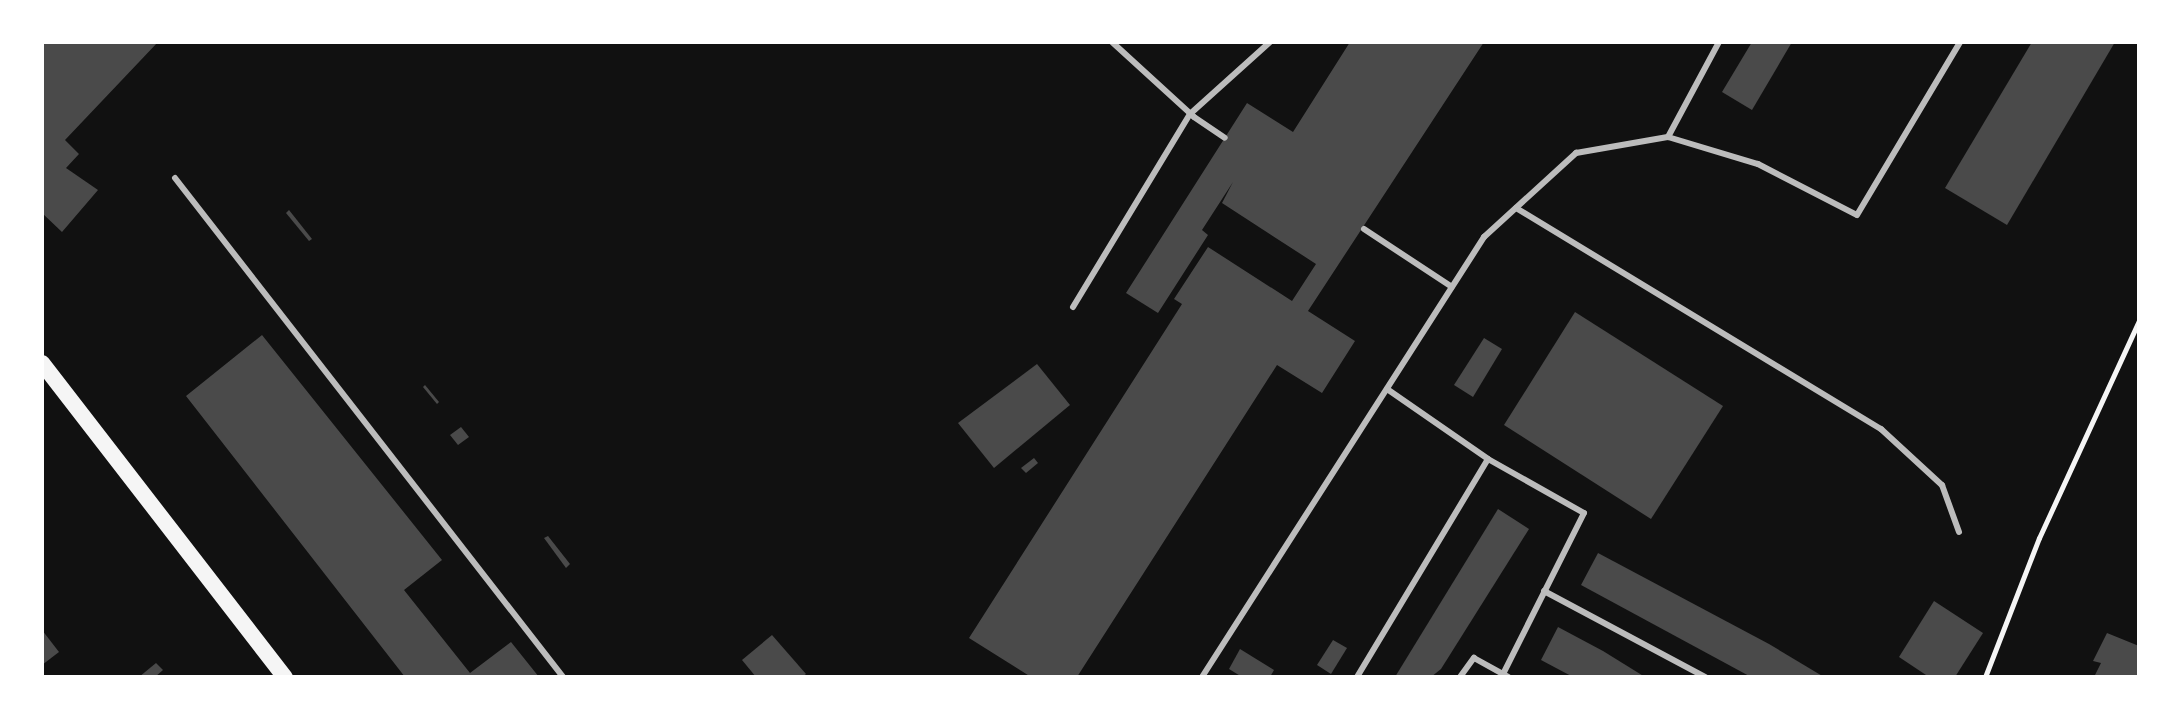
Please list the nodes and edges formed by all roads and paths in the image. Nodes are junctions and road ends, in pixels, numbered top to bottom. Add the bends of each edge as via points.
1 (1112, 42) edge
2 (1270, 42) edge
3 (1719, 42) edge
4 (1960, 42) edge
5 (1190, 114) junction
6 (1668, 137) junction
7 (1225, 138) dead end
8 (175, 178) dead end
9 (1516, 208) junction
10 (1364, 229) dead end
11 (1452, 287) junction
12 (1073, 307) dead end
13 (2139, 321) edge
14 (42, 363) edge
15 (1387, 389) junction
16 (1488, 459) junction
17 (1959, 532) dead end
18 (1544, 591) junction
19 (1506, 675) edge
20 (285, 677) edge
21 (563, 677) edge
22 (1202, 677) edge
23 (1357, 677) edge
24 (1460, 677) edge
25 (1705, 677) edge
26 (1985, 677) edge

1 - 5 lane
2 - 5 lane
3 - 6 lane
4 - 6 lane via 1857,215 1758,164
5 - 7 lane
5 - 12 lane
6 - 9 lane via 1576,153
8 - 21 lane
9 - 11 lane via 1484,237
9 - 17 lane via 1881,429 1942,485
10 - 11 lane
11 - 15 lane
13 - 26 path via 2039,538
14 - 20 main road
15 - 16 lane
15 - 22 lane
16 - 18 lane via 1584,513
16 - 23 lane
18 - 19 lane
18 - 25 lane
19 - 24 lane via 1474,658

